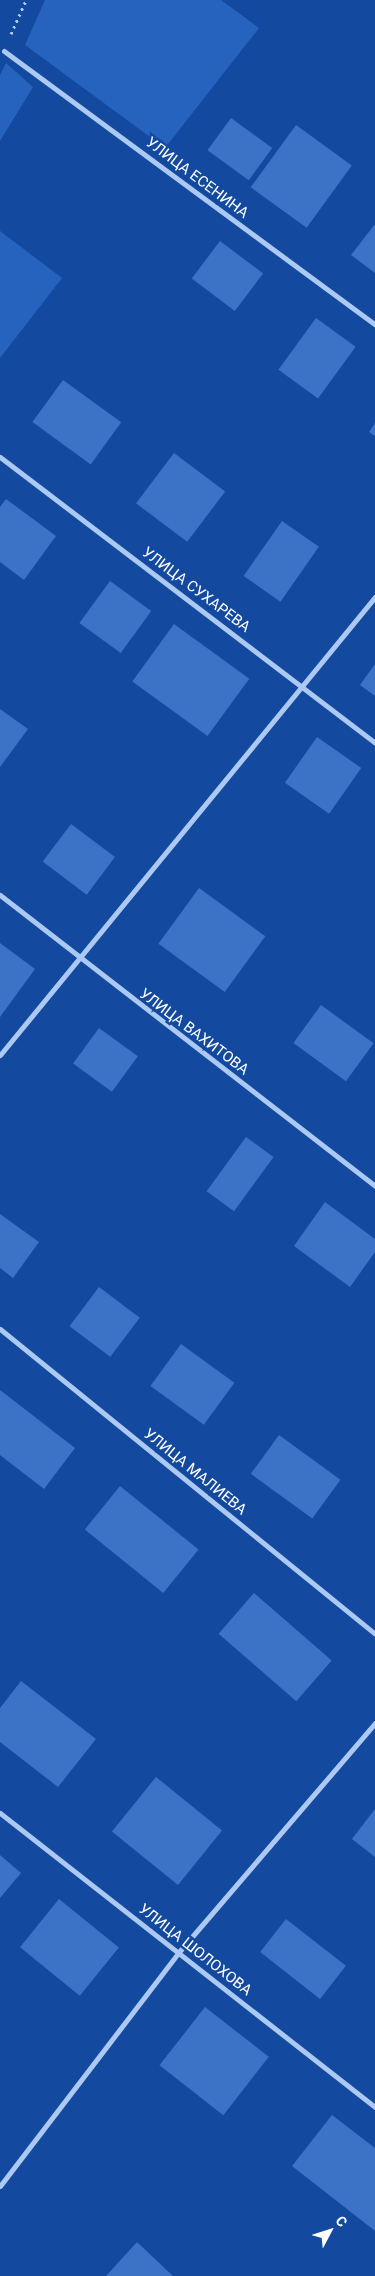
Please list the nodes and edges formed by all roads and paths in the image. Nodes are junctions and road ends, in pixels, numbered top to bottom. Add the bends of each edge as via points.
1 (26, 0) edge
2 (4, 50) joint
3 (375, 326) edge
4 (0, 457) edge
5 (375, 597) edge
6 (301, 685) junction
7 (375, 743) edge
8 (0, 895) edge
9 (79, 959) junction
10 (0, 1055) edge
11 (375, 1186) edge
12 (0, 1329) edge
13 (375, 1634) edge
14 (375, 1723) edge
15 (0, 1813) edge
16 (178, 1953) junction
17 (375, 2107) edge
18 (0, 2186) edge

1 - 2 path
2 - 3 street, УЛИЦА ЕСЕНИНА
4 - 6 street, УЛИЦА СУХАРЕВА
5 - 6 street
6 - 7 street, УЛИЦА СУХАРЕВА
6 - 9 street
8 - 9 street, УЛИЦА ВАХИТОВА
9 - 10 street
9 - 11 street, УЛИЦА ВАХИТОВА
12 - 13 street, УЛИЦА МАЛИЕВА
14 - 16 street
15 - 16 street, УЛИЦА ШОЛОХОВА
16 - 17 street, УЛИЦА ШОЛОХОВА
16 - 18 street

